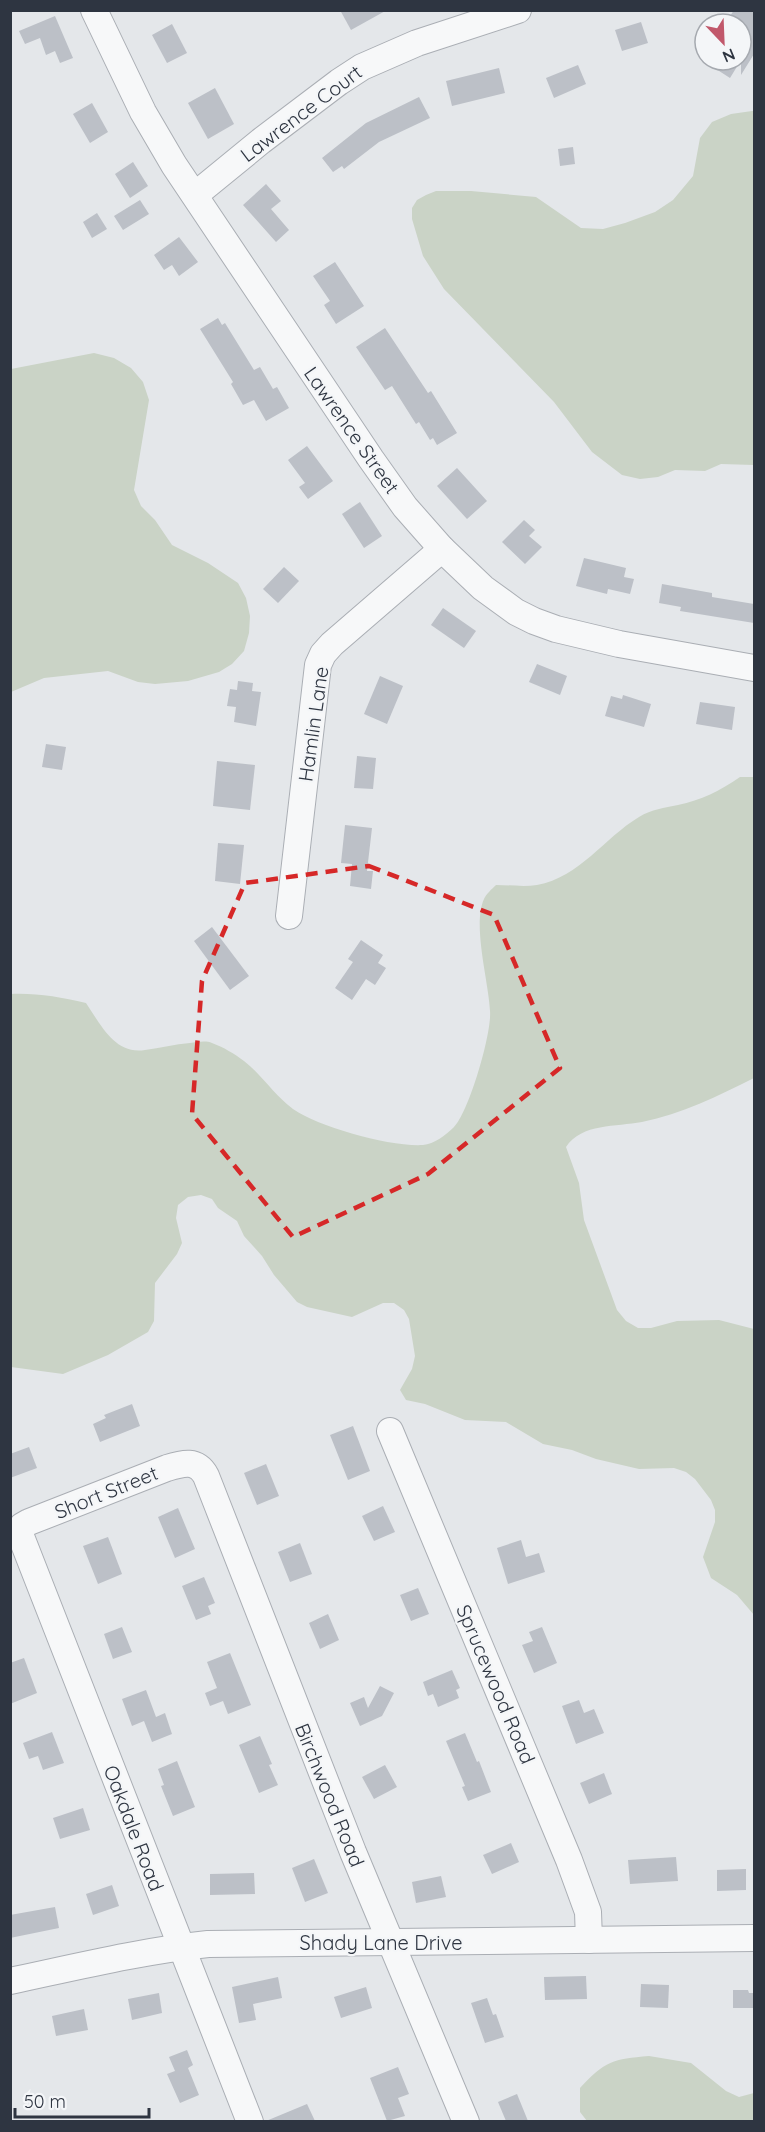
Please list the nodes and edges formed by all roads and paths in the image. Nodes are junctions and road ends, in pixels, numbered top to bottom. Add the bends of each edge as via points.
1 (94, 10) edge
2 (518, 10) edge
3 (195, 195) junction
4 (442, 549) junction
5 (754, 668) edge
6 (289, 916) dead end
7 (390, 1431) dead end
8 (199, 1466) joint
9 (20, 1534) joint
10 (754, 1938) edge
11 (589, 1940) junction
12 (392, 1943) junction
13 (180, 1947) junction
14 (10, 1981) edge
15 (250, 2121) edge
16 (466, 2121) edge

1 - 3 street, Lawrence Street via 147,120
2 - 3 street, Lawrence Court via 417,43 362,68
3 - 4 street, Lawrence Street via 388,483
4 - 5 street, Lawrence Street via 490,594 534,621 619,644
4 - 6 street, Hamlin Lane via 332,644 318,664
7 - 11 street, Sprucewood Road via 569,1860 588,1912
8 - 9 street, Short Street via 188,1463 167,1468 29,1522 22,1526
8 - 12 street, Birchwood Road
9 - 13 street, Oakdale Road
10 - 11 street, Shady Lane Drive
11 - 12 street, Shady Lane Drive
12 - 13 street, Shady Lane Drive
12 - 16 street, Birchwood Road
13 - 14 street, Shady Lane Drive
13 - 15 street, Oakdale Road

